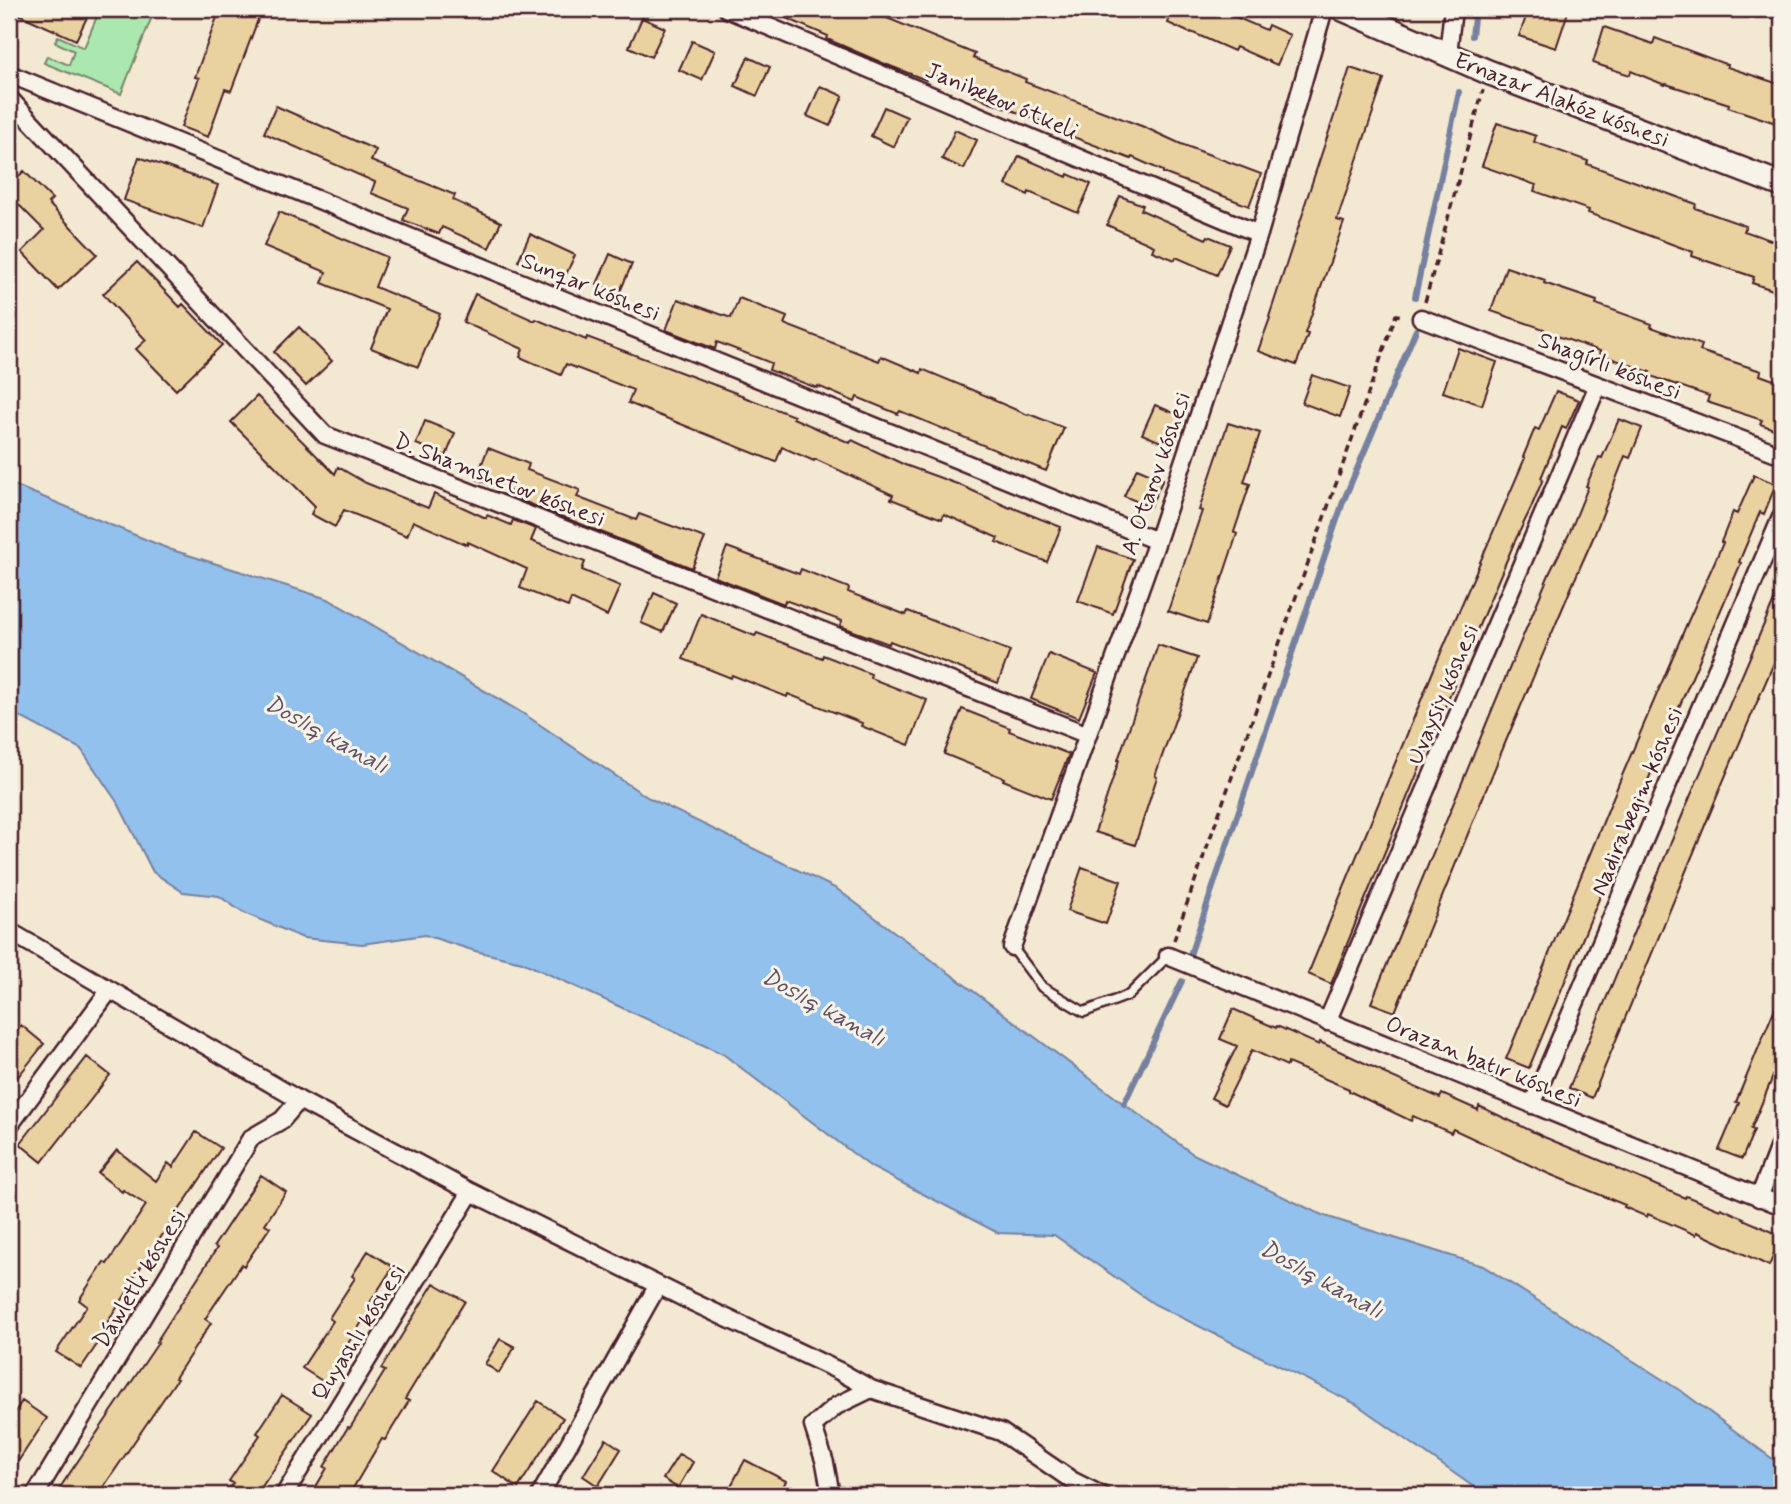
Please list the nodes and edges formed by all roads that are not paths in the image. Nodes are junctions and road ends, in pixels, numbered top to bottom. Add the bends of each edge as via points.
1 (727, 9) edge
2 (1324, 9) edge
3 (1343, 9) edge
4 (1453, 9) edge
5 (1448, 54) junction
6 (9, 74) edge
7 (9, 98) edge
8 (1782, 185) edge
9 (1259, 233) junction
10 (1421, 317) road end
11 (1598, 385) junction
12 (1782, 455) edge
13 (1782, 515) edge
14 (1157, 541) junction
15 (1088, 735) junction
16 (9, 931) edge
17 (1012, 947) joint
18 (1168, 956) joint
19 (109, 991) junction
20 (1327, 1021) junction
21 (299, 1100) junction
22 (1532, 1105) junction
23 (9, 1126) edge
24 (1782, 1138) edge
25 (471, 1192) junction
26 (1759, 1198) junction
27 (1782, 1206) edge
28 (658, 1285) junction
29 (871, 1390) junction
30 (34, 1495) edge
31 (284, 1495) edge
32 (540, 1495) edge
33 (831, 1495) edge
34 (1101, 1495) edge

1 - 9 street, Janibekov ótkeli
2 - 9 street, A. Otarov kóshesi
3 - 5 main road, Ernazar Alakóz kóshesi
4 - 5 street
5 - 8 main road, Ernazar Alakóz kóshesi
6 - 14 street, Sunqar kóshesi
7 - 15 street, D. Shamshetov kóshesi via 326,435
9 - 14 street, A. Otarov kóshesi
10 - 11 street, Shaǵırlı kóshesi
11 - 12 street, Shaǵırlı kóshesi
11 - 20 street, Uvaysiy kóshesi
13 - 22 street, Nadirabegim kóshesi
14 - 15 street, A. Otarov kóshesi
15 - 17 street, A. Otarov kóshesi
16 - 19 street
17 - 18 lane via 1042,986 1084,1013 1129,995
18 - 20 street, Orazan batır kóshesi
19 - 21 street
19 - 23 street
20 - 22 street, Orazan batır kóshesi
21 - 25 street
21 - 30 street, Dáwletli kóshesi via 282,1120 251,1138
22 - 26 street, Orazan batır kóshesi
24 - 26 street
25 - 28 street
25 - 31 street, Quyashlı kóshesi
26 - 27 street, Orazan batır kóshesi
28 - 29 street
28 - 32 street
29 - 33 street via 836,1406 813,1426
29 - 34 street via 1001,1432

